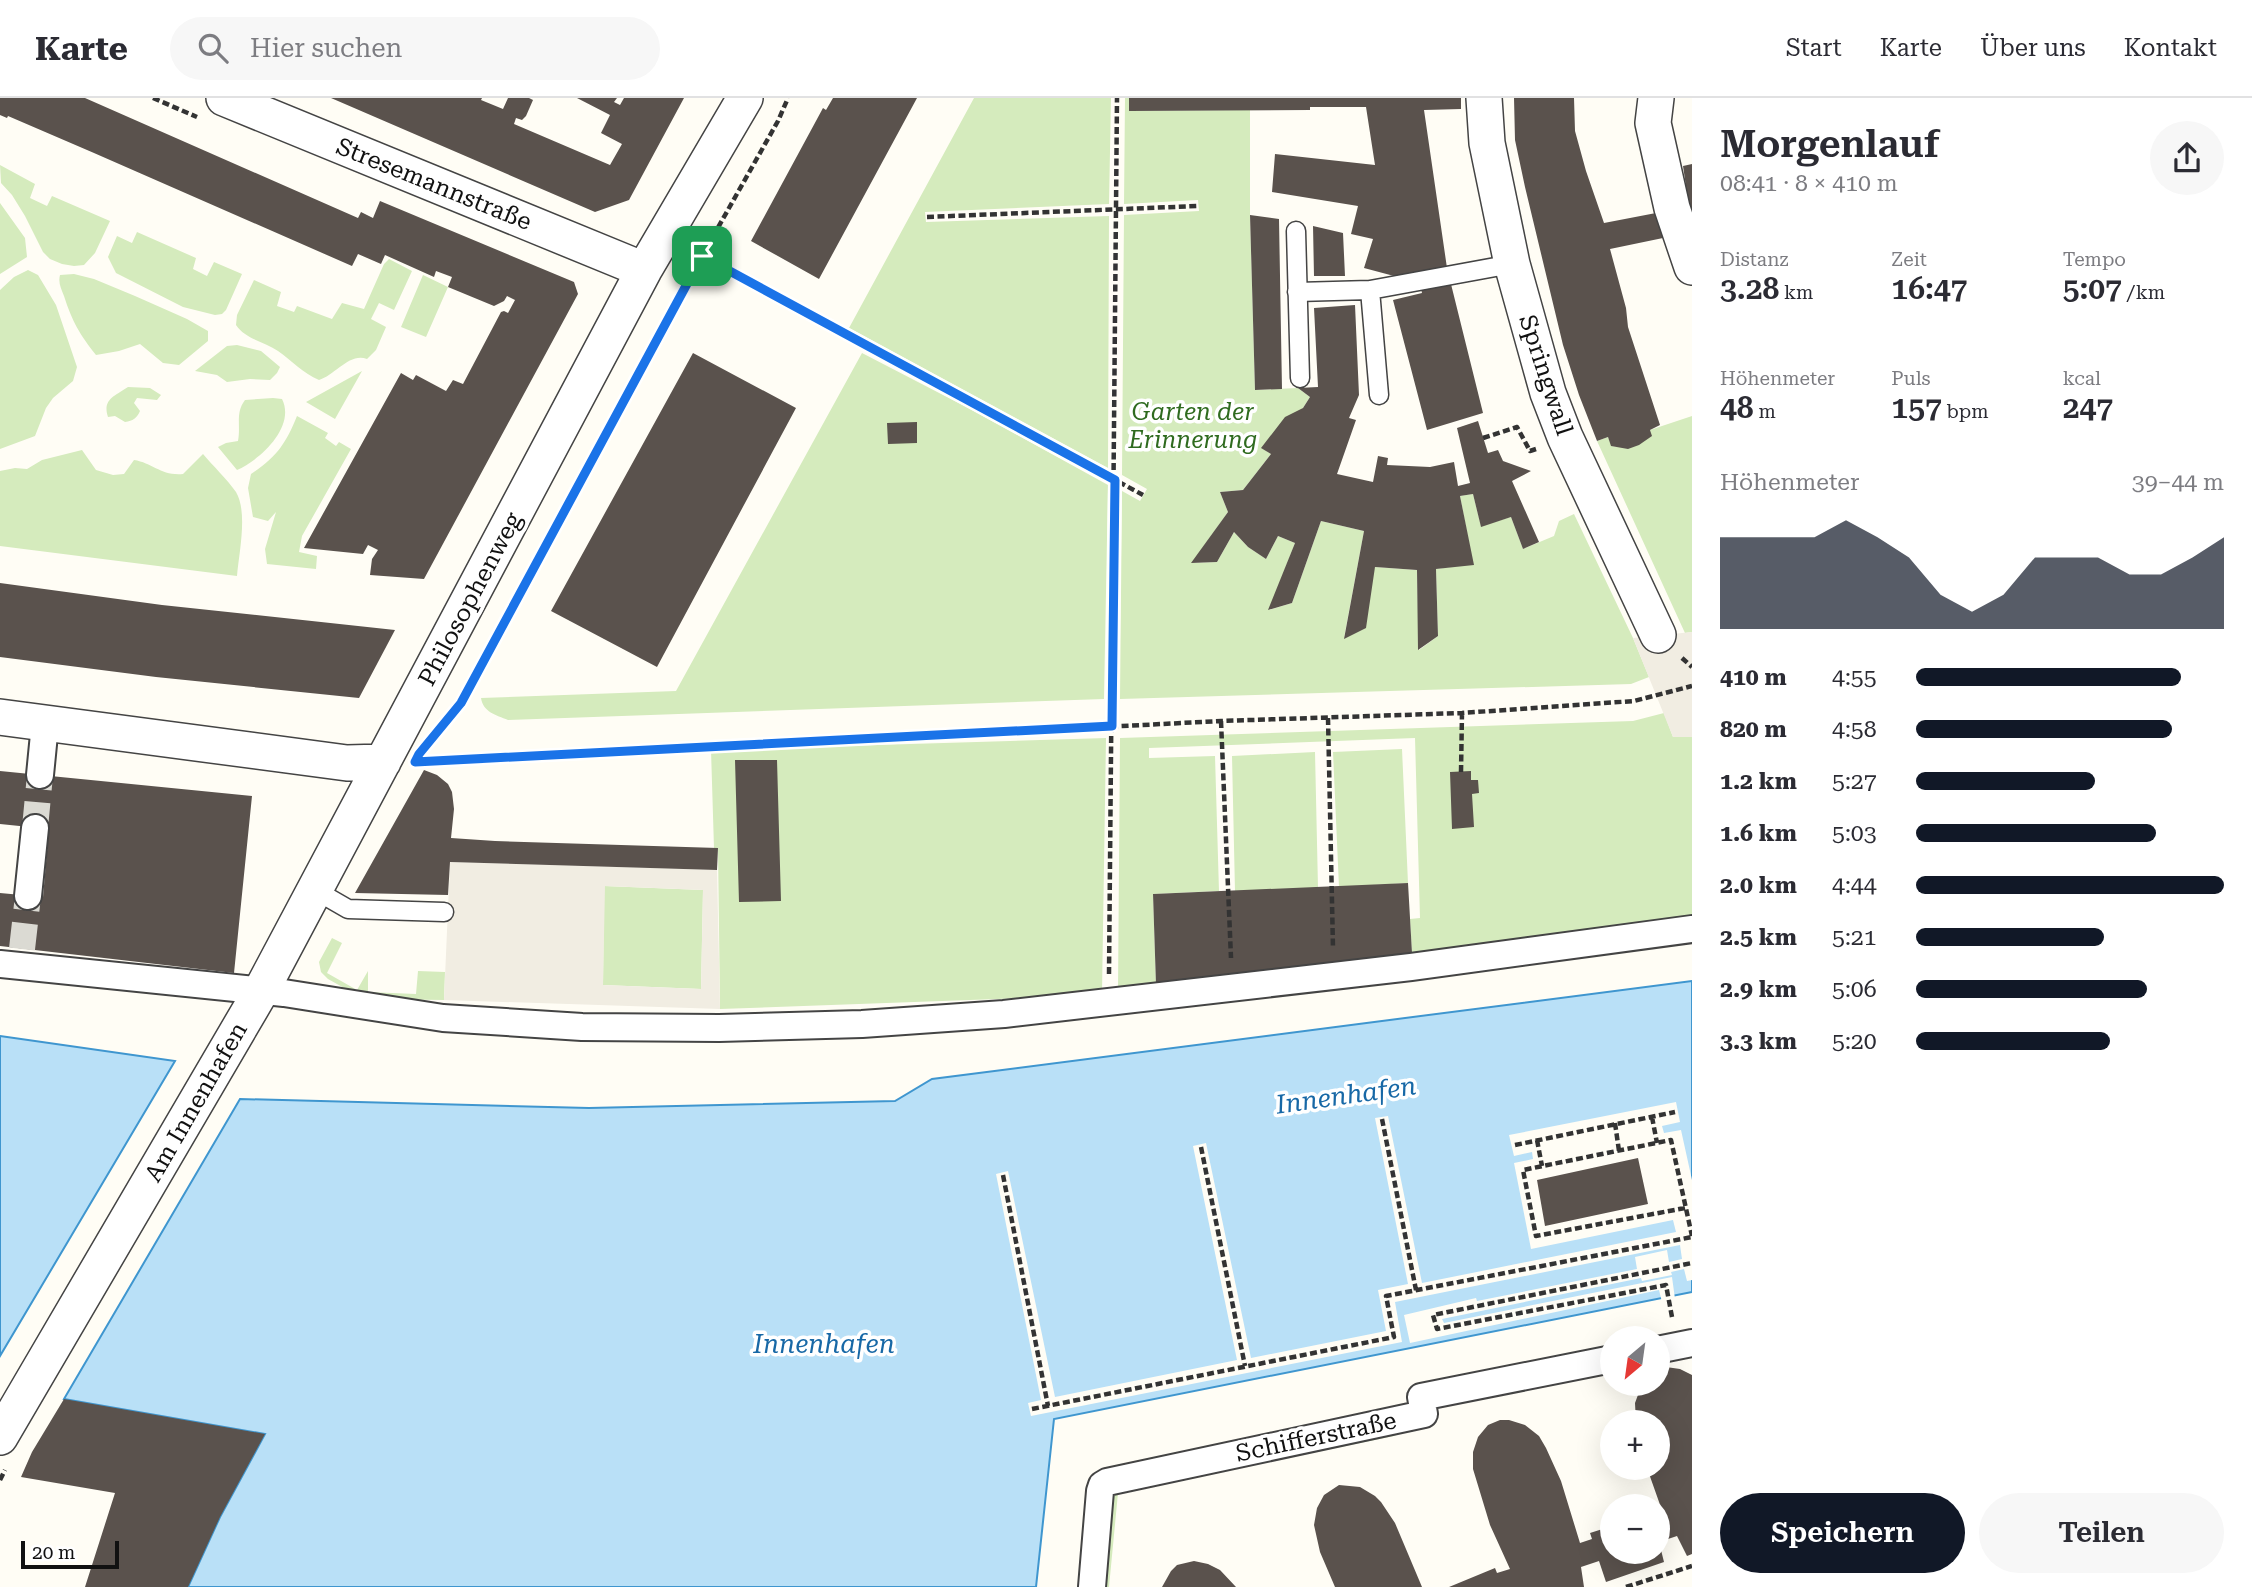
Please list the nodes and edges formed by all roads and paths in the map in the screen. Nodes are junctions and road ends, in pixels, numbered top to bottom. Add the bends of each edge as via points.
1 (224, 98) edge
2 (745, 98) edge
3 (788, 98) edge
4 (1117, 98) edge
5 (1484, 98) edge
6 (1657, 98) edge
7 (1197, 206) dead end
8 (1116, 208) junction
9 (927, 216) dead end
10 (1296, 231) dead end
11 (702, 256) junction
12 (1512, 264) junction
13 (1692, 267) edge
14 (644, 270) junction
15 (1370, 290) junction
16 (1297, 292) junction
17 (1300, 378) dead end
18 (1379, 395) dead end
19 (1483, 438) dead end
20 (1540, 446) dead end
21 (1115, 480) junction
22 (1143, 495) dead end
23 (1658, 635) dead end
24 (1692, 686) edge
25 (1462, 713) junction
26 (0, 717) edge
27 (1328, 718) junction
28 (1221, 721) junction
29 (444, 723) dead end
30 (45, 724) junction
31 (1112, 726) junction
32 (419, 754) dead end
33 (399, 762) junction
34 (1461, 772) dead end
35 (40, 775) tunnel mouth
36 (35, 828) tunnel mouth
37 (315, 890) junction
38 (28, 895) tunnel mouth
39 (444, 912) dead end
40 (1692, 929) edge
41 (1333, 950) dead end
42 (14, 960) edge
43 (1231, 962) dead end
44 (257, 998) junction
45 (1109, 1003) junction
46 (1675, 1112) dead end
47 (1652, 1117) junction
48 (1382, 1119) dead end
49 (1615, 1123) junction
50 (1537, 1140) junction
51 (1657, 1143) junction
52 (1515, 1145) dead end
53 (1201, 1147) dead end
54 (1619, 1151) junction
55 (1542, 1166) junction
56 (1003, 1174) dead end
57 (1685, 1208) junction
58 (1692, 1237) edge
59 (1692, 1263) edge
60 (1416, 1290) junction
61 (1673, 1321) dead end
62 (1692, 1343) edge
63 (1670, 1347) edge
64 (1600, 1361) edge
65 (1245, 1366) junction
66 (1048, 1406) junction
67 (1032, 1409) dead end
68 (0, 1437) edge
69 (1692, 1566) edge
70 (1092, 1587) edge
71 (1626, 1587) edge

1 - 14 street, Stresemannstraße
2 - 14 street, Philosophenweg
3 - 11 path
4 - 8 path
5 - 12 street, Springwall via 1487,142
6 - 13 street via 1653,124 1672,208
7 - 8 path
8 - 9 path
8 - 21 path
10 - 16 lane
11 - 21 path
11 - 29 path via 461,703
12 - 15 lane
12 - 23 street, Springwall via 1546,387 1565,436
14 - 33 street, Philosophenweg
15 - 16 lane
15 - 18 lane
16 - 17 lane
19 - 20 path via 1517,427 1530,451
21 - 22 path
21 - 31 path
24 - 25 path via 1634,701
25 - 27 path
25 - 34 path
26 - 30 street
27 - 28 path
27 - 41 path
28 - 31 path
28 - 43 path
30 - 33 street via 347,763
30 - 35 street
31 - 33 path
31 - 45 path
32 - 33 path
33 - 37 street, Am Innenhafen
36 - 38 street
37 - 39 lane via 348,909
37 - 44 street, Am Innenhafen
40 - 45 street
42 - 44 street
44 - 45 street via 443,1018 582,1027 719,1028 862,1024
44 - 68 street, Am Innenhafen
46 - 47 path
47 - 49 path
47 - 51 path
48 - 60 path
49 - 50 path
49 - 54 path
50 - 52 path
50 - 55 path
51 - 54 path
51 - 57 path via 1671,1140
53 - 65 path
54 - 55 path
55 - 57 path via 1523,1170 1536,1236
56 - 66 path
57 - 58 path
58 - 60 path
59 - 61 path via 1433,1315 1437,1329 1666,1284
60 - 65 path via 1386,1296 1394,1337
62 - 63 street
64 - 70 street, Schifferstraße via 1421,1397 1424,1414 1107,1482 1100,1491
65 - 66 path
66 - 67 path
69 - 71 path

